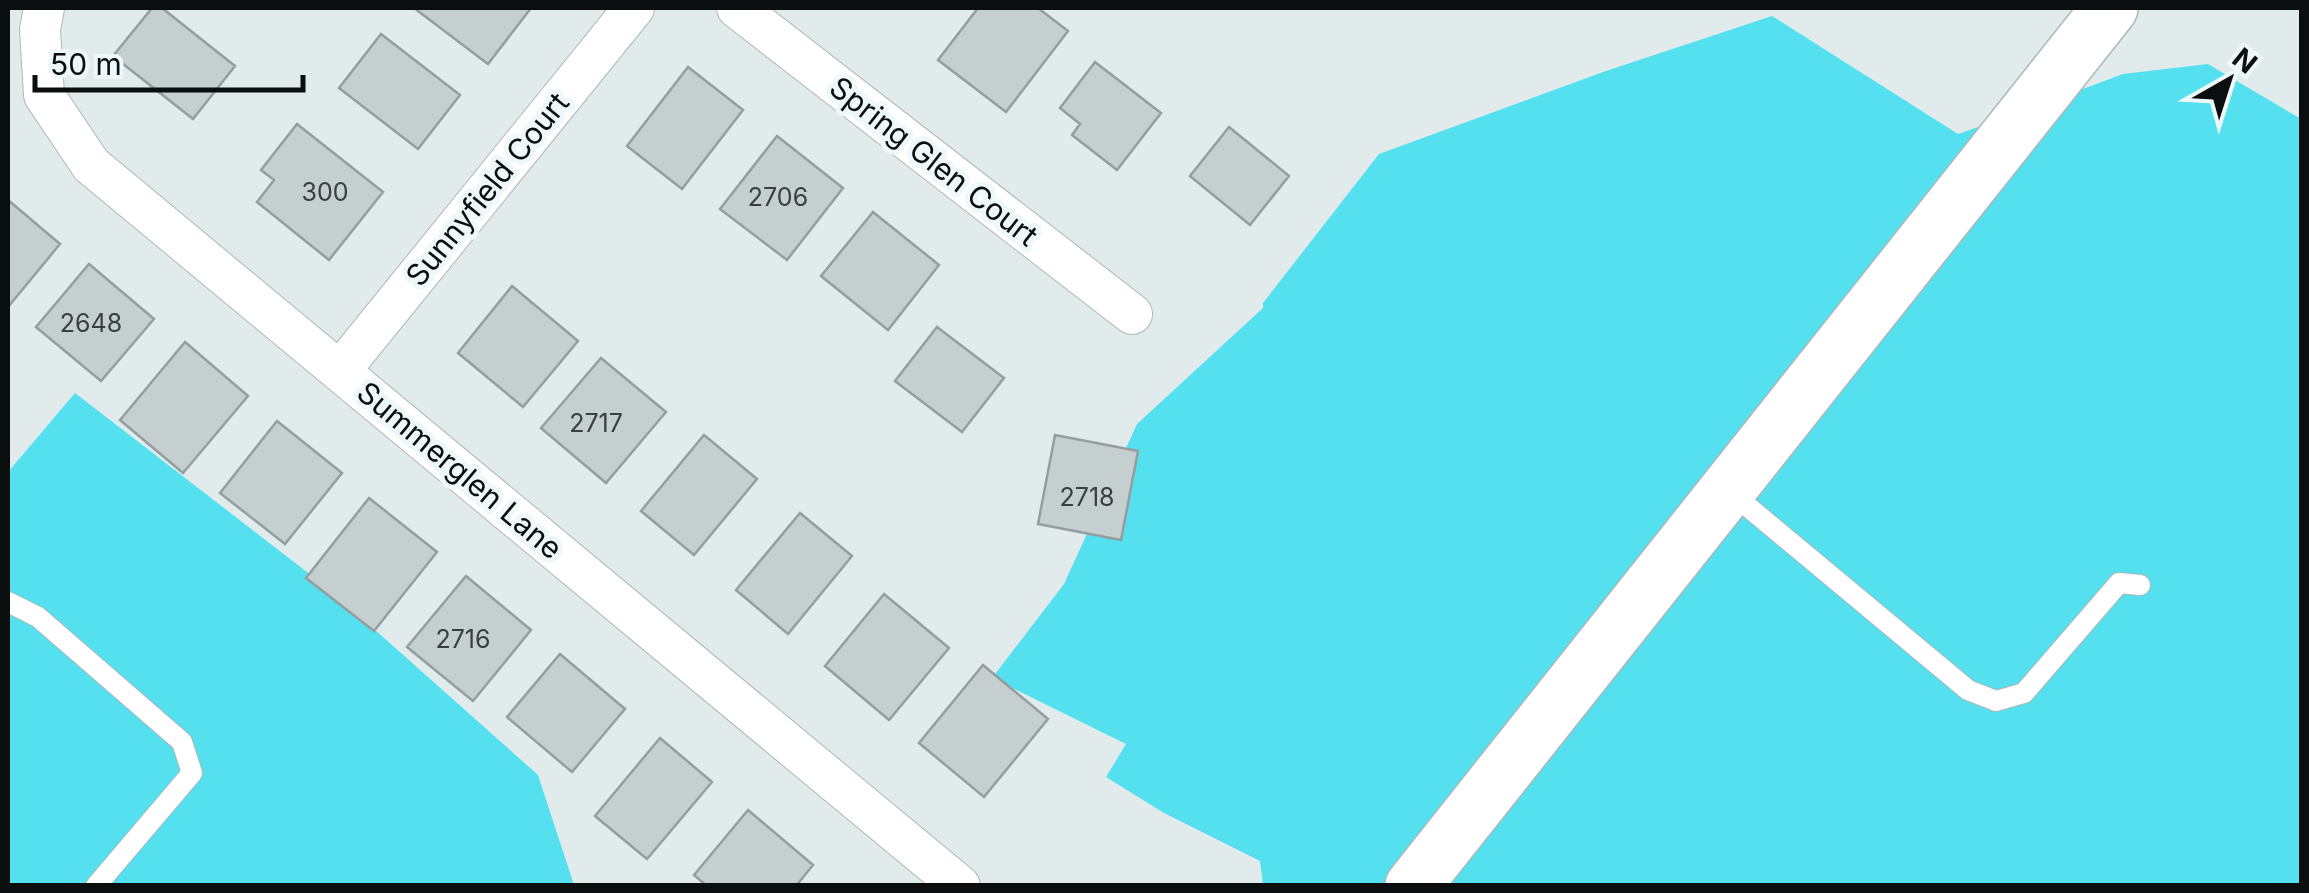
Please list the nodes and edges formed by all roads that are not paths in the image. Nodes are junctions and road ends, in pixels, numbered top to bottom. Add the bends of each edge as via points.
1 (44, 8) edge
2 (634, 8) edge
3 (737, 8) edge
4 (2110, 8) edge
5 (1132, 314) dead end
6 (340, 371) junction
7 (1728, 490) junction
8 (2140, 584) dead end
9 (8, 602) edge
10 (96, 886) edge
11 (960, 886) edge
12 (1413, 886) edge

1 - 6 street, Summerglen Lane via 44,95 91,165
2 - 6 street, Sunnyfield Court
3 - 5 street, Spring Glen Court
4 - 7 main road
6 - 11 street, Summerglen Lane
7 - 8 lane via 1968,690 1996,701 2024,692 2119,583
7 - 12 main road
9 - 10 lane via 38,617 182,742 192,772

